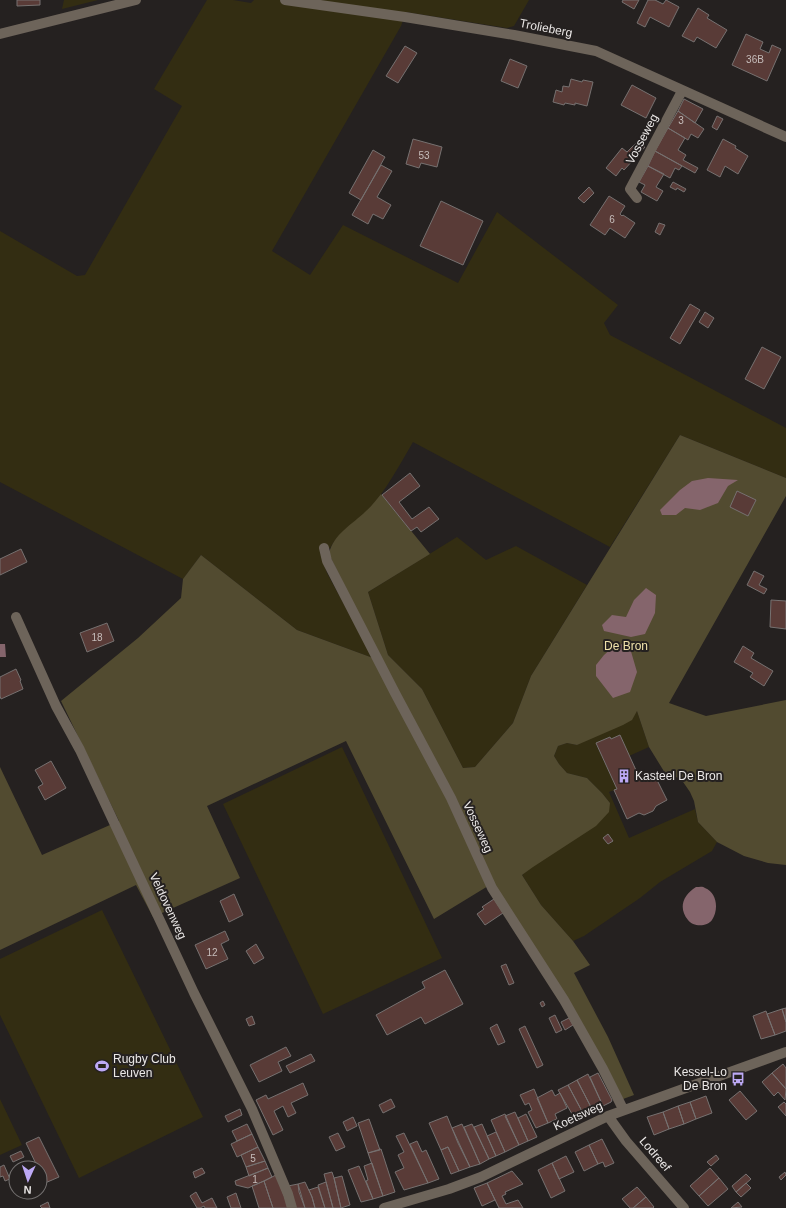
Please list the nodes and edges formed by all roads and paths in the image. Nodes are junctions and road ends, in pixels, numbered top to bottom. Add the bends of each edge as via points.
1 (136, 0) edge
2 (285, 0) edge
3 (0, 34) edge
4 (682, 91) junction
5 (786, 137) edge
6 (637, 198) dead end
7 (324, 548) dead end
8 (16, 617) dead end
9 (786, 1052) edge
10 (623, 1110) junction
11 (608, 1116) junction
12 (292, 1208) edge
13 (384, 1208) edge
14 (684, 1208) edge

1 - 3 street
2 - 4 street, Trolieberg via 405,17 596,51
4 - 5 street, Trolieberg
4 - 6 street, Vosseweg via 630,189
7 - 10 street, Vosseweg via 327,561 450,798 492,888 564,1000
8 - 12 street, Veldovenweg via 56,706 83,756 194,993 252,1109
9 - 10 street, Koetsweg
10 - 11 street, Koetsweg
11 - 13 street, Koetsweg via 481,1177
11 - 14 street, Lodreef via 626,1141

